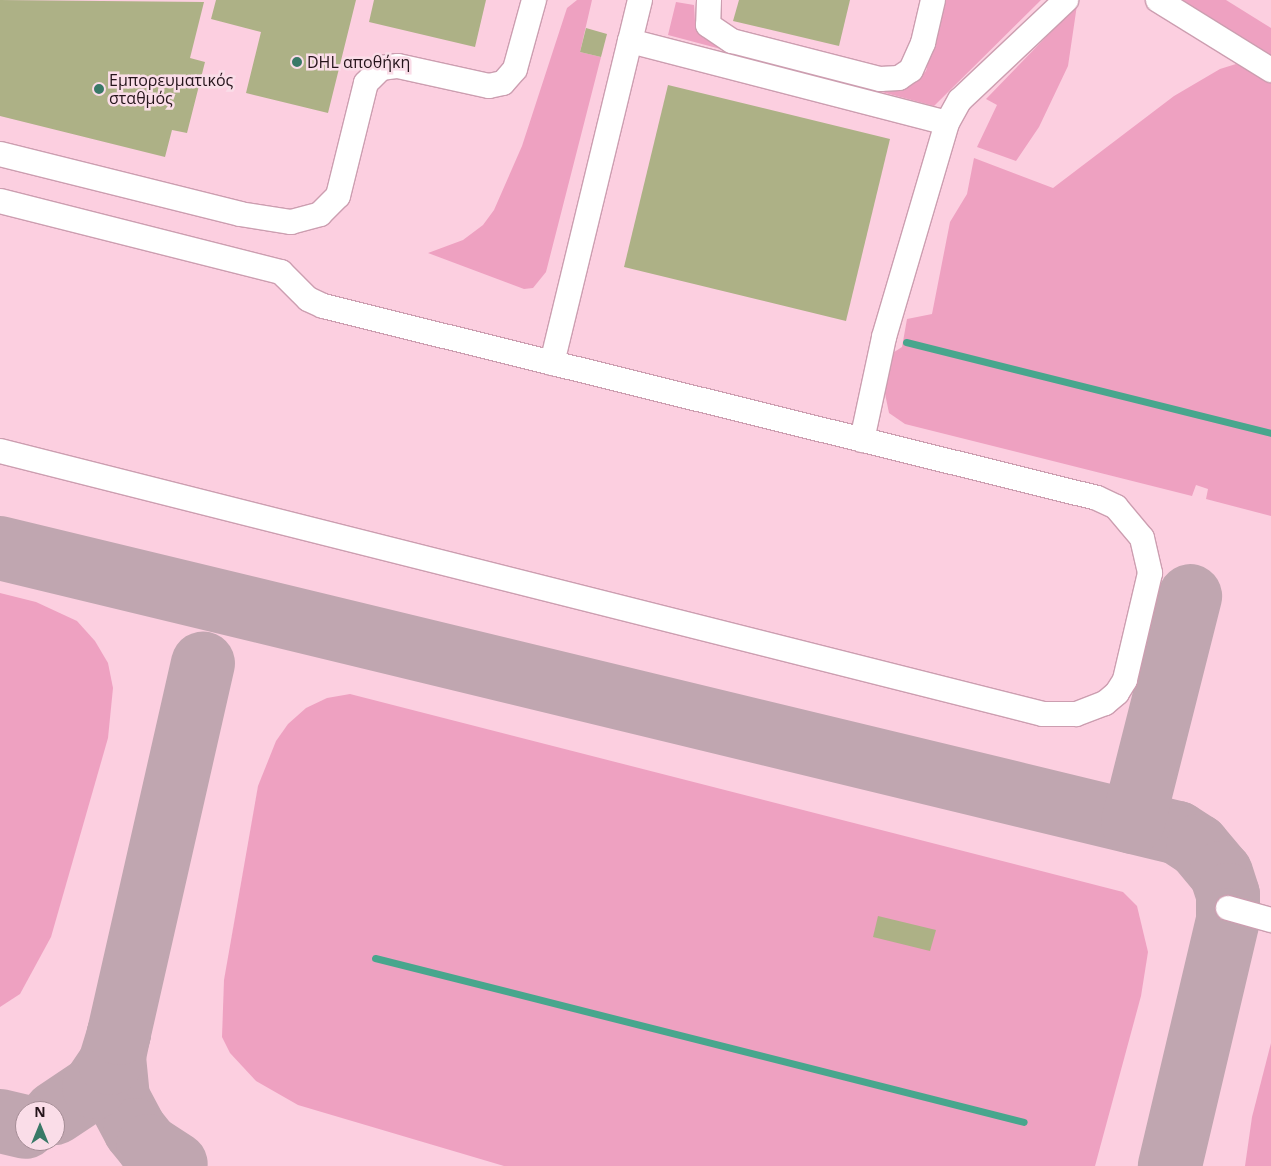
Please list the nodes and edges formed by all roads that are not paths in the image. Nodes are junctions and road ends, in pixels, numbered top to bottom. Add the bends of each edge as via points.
1 (534, 0) edge
2 (640, 0) edge
3 (709, 0) edge
4 (932, 0) edge
5 (1066, 0) edge
6 (1158, 0) edge
7 (630, 41) junction
8 (1271, 70) edge
9 (947, 123) junction
10 (0, 154) edge
11 (0, 201) edge
12 (552, 363) junction
13 (862, 440) junction
14 (0, 451) edge
15 (1228, 908) dead end
16 (1271, 920) edge

1 - 10 street via 515,69 503,83 489,86 398,66 380,68 366,83 338,196 320,214 291,222 240,214
2 - 7 street
3 - 4 street via 708,24 732,41 880,79 899,78 912,70
5 - 9 street via 960,100
6 - 8 street
7 - 9 street
7 - 12 street
9 - 13 street via 884,337
11 - 12 street via 281,272 308,299 323,306
12 - 13 street
13 - 14 street via 1097,498 1116,507 1142,538 1150,573 1125,680 1117,693 1105,703 1076,714 1043,714
15 - 16 street

